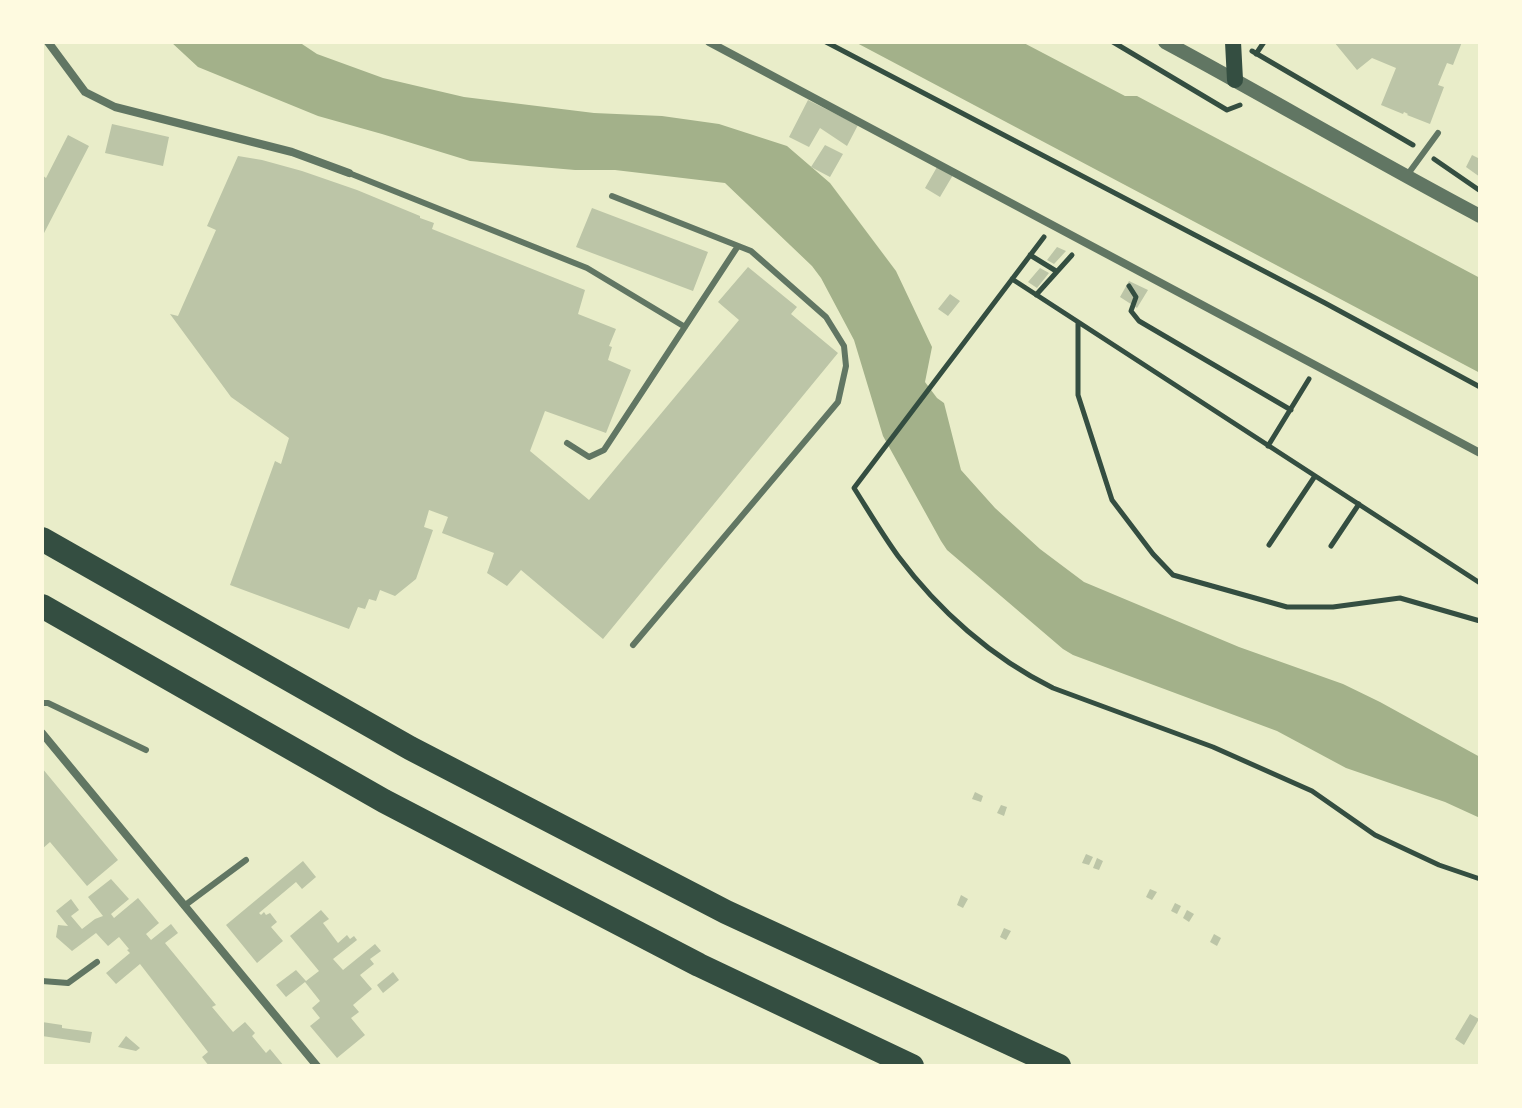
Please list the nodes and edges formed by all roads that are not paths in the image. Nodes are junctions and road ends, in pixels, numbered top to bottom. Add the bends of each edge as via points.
1 (48, 42) edge
2 (709, 42) edge
3 (1165, 42) edge
4 (1240, 45) edge
5 (1235, 80) junction
6 (1438, 133) dead end
7 (349, 173) joint
8 (1406, 177) junction
9 (612, 196) dead end
10 (1480, 215) edge
11 (738, 246) junction
12 (685, 327) junction
13 (567, 443) dead end
14 (1480, 453) edge
15 (42, 539) edge
16 (42, 606) edge
17 (633, 645) dead end
18 (42, 703) edge
19 (42, 733) edge
20 (146, 750) dead end
21 (246, 860) dead end
22 (184, 906) junction
23 (97, 962) dead end
24 (42, 981) edge
25 (317, 1066) edge
26 (912, 1066) edge
27 (1059, 1066) edge

1 - 7 street via 85,92 115,107 292,152
2 - 14 street
3 - 5 street
4 - 5 main road
5 - 8 street
6 - 8 lane
7 - 12 lane via 587,268
8 - 10 street
9 - 11 lane
11 - 12 lane
11 - 17 lane via 751,251 826,317 844,346 846,366 838,402
12 - 13 lane via 604,450 589,457
15 - 27 highway via 410,748 726,912
16 - 26 highway via 384,801 699,965
18 - 20 lane
19 - 22 street
21 - 22 lane
22 - 25 street
23 - 24 lane via 68,983

